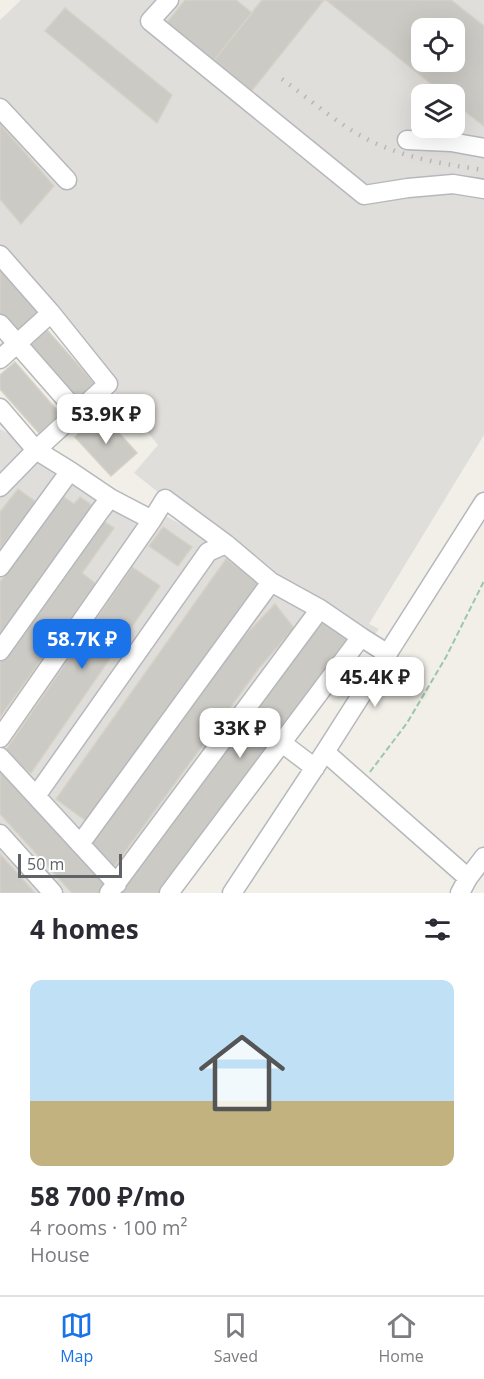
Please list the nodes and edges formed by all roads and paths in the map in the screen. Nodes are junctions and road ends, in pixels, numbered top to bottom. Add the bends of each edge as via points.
1 (169, 0) edge
2 (0, 108) edge
3 (423, 138) edge
4 (455, 138) edge
5 (407, 140) dead end
6 (484, 148) edge
7 (67, 180) dead end
8 (484, 189) edge
9 (0, 255) edge
10 (51, 313) junction
11 (0, 324) edge
12 (18, 344) junction
13 (0, 359) edge
14 (77, 412) junction
15 (2, 416) edge
16 (36, 450) junction
17 (70, 471) junction
18 (0, 487) edge
19 (110, 498) junction
20 (484, 502) edge
21 (152, 520) junction
22 (226, 544) junction
23 (0, 567) edge
24 (484, 581) edge
25 (271, 582) junction
26 (320, 609) junction
27 (361, 637) junction
28 (0, 651) edge
29 (388, 654) junction
30 (0, 738) edge
31 (282, 743) junction
32 (325, 752) junction
33 (0, 757) edge
34 (315, 768) junction
35 (362, 784) junction
36 (36, 796) junction
37 (0, 834) edge
38 (80, 844) junction
39 (484, 857) edge
40 (464, 886) edge
41 (113, 889) edge
42 (53, 893) edge
43 (169, 893) edge
44 (232, 893) edge

1 - 8 street via 150,21 364,195 453,184
2 - 7 street
3 - 5 street
4 - 6 street
9 - 10 street
10 - 12 street
10 - 14 street via 108,384
11 - 12 street
12 - 13 street
12 - 14 street
14 - 16 street
15 - 16 street
16 - 17 street
16 - 18 street
17 - 19 street
17 - 23 street
19 - 21 street
19 - 28 street
20 - 29 street
21 - 22 street via 165,499
21 - 30 street
22 - 25 street
22 - 36 street via 208,552
24 - 35 path via 407,723
25 - 26 street
25 - 38 street
26 - 27 street
26 - 41 street
27 - 29 street
27 - 31 street
29 - 32 street
31 - 34 street
31 - 43 street
32 - 34 street
32 - 35 street
33 - 36 street
34 - 44 street
35 - 40 street
36 - 38 street
37 - 42 street
38 - 41 street
39 - 40 street

